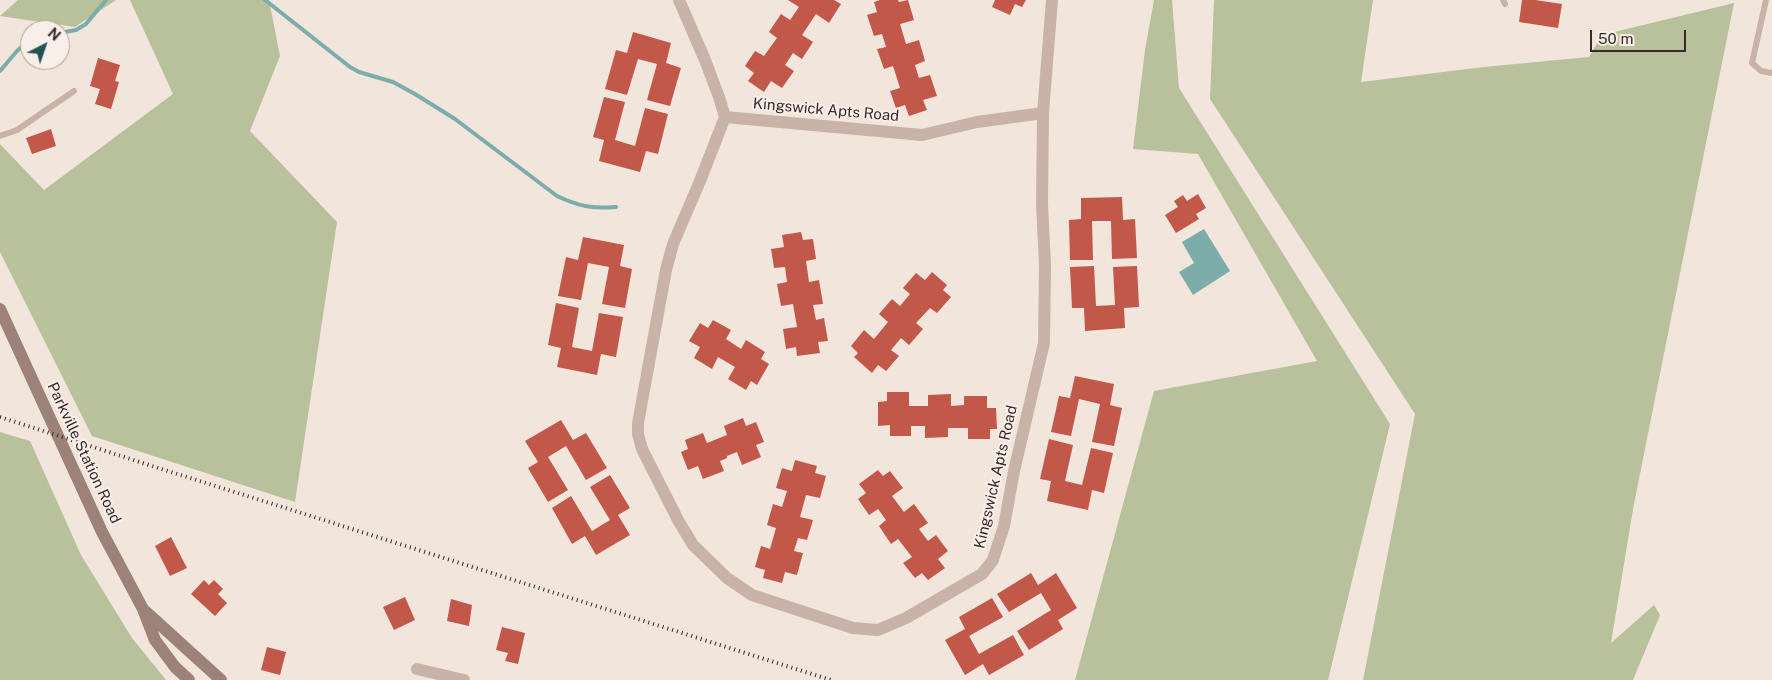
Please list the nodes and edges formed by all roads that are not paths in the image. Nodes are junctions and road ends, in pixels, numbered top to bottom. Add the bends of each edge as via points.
1 (678, 0) edge
2 (1052, 0) edge
3 (1766, 0) edge
4 (1772, 73) edge
5 (74, 91) dead end
6 (1043, 113) junction
7 (725, 117) junction
8 (0, 136) edge
9 (0, 309) edge
10 (143, 609) junction
11 (418, 669) dead end
12 (189, 680) edge
13 (221, 680) edge
14 (464, 680) edge

1 - 7 street via 720,97
2 - 6 street, Kingswick Apts Road
3 - 4 lane via 1752,63 1760,71
5 - 8 lane via 16,130
6 - 7 street, Kingswick Apts Road via 977,122 922,135
6 - 7 street, Kingswick Apts Road via 1044,343 1004,526 993,560 982,574 906,618 878,630 853,628 752,595 727,578 693,545 642,450 638,423 666,270 673,244
9 - 10 main road, Parkville Station Road via 102,532
10 - 12 main road, Parkville Station Road via 155,640
10 - 13 main road, Parkville Station Road
11 - 14 street

